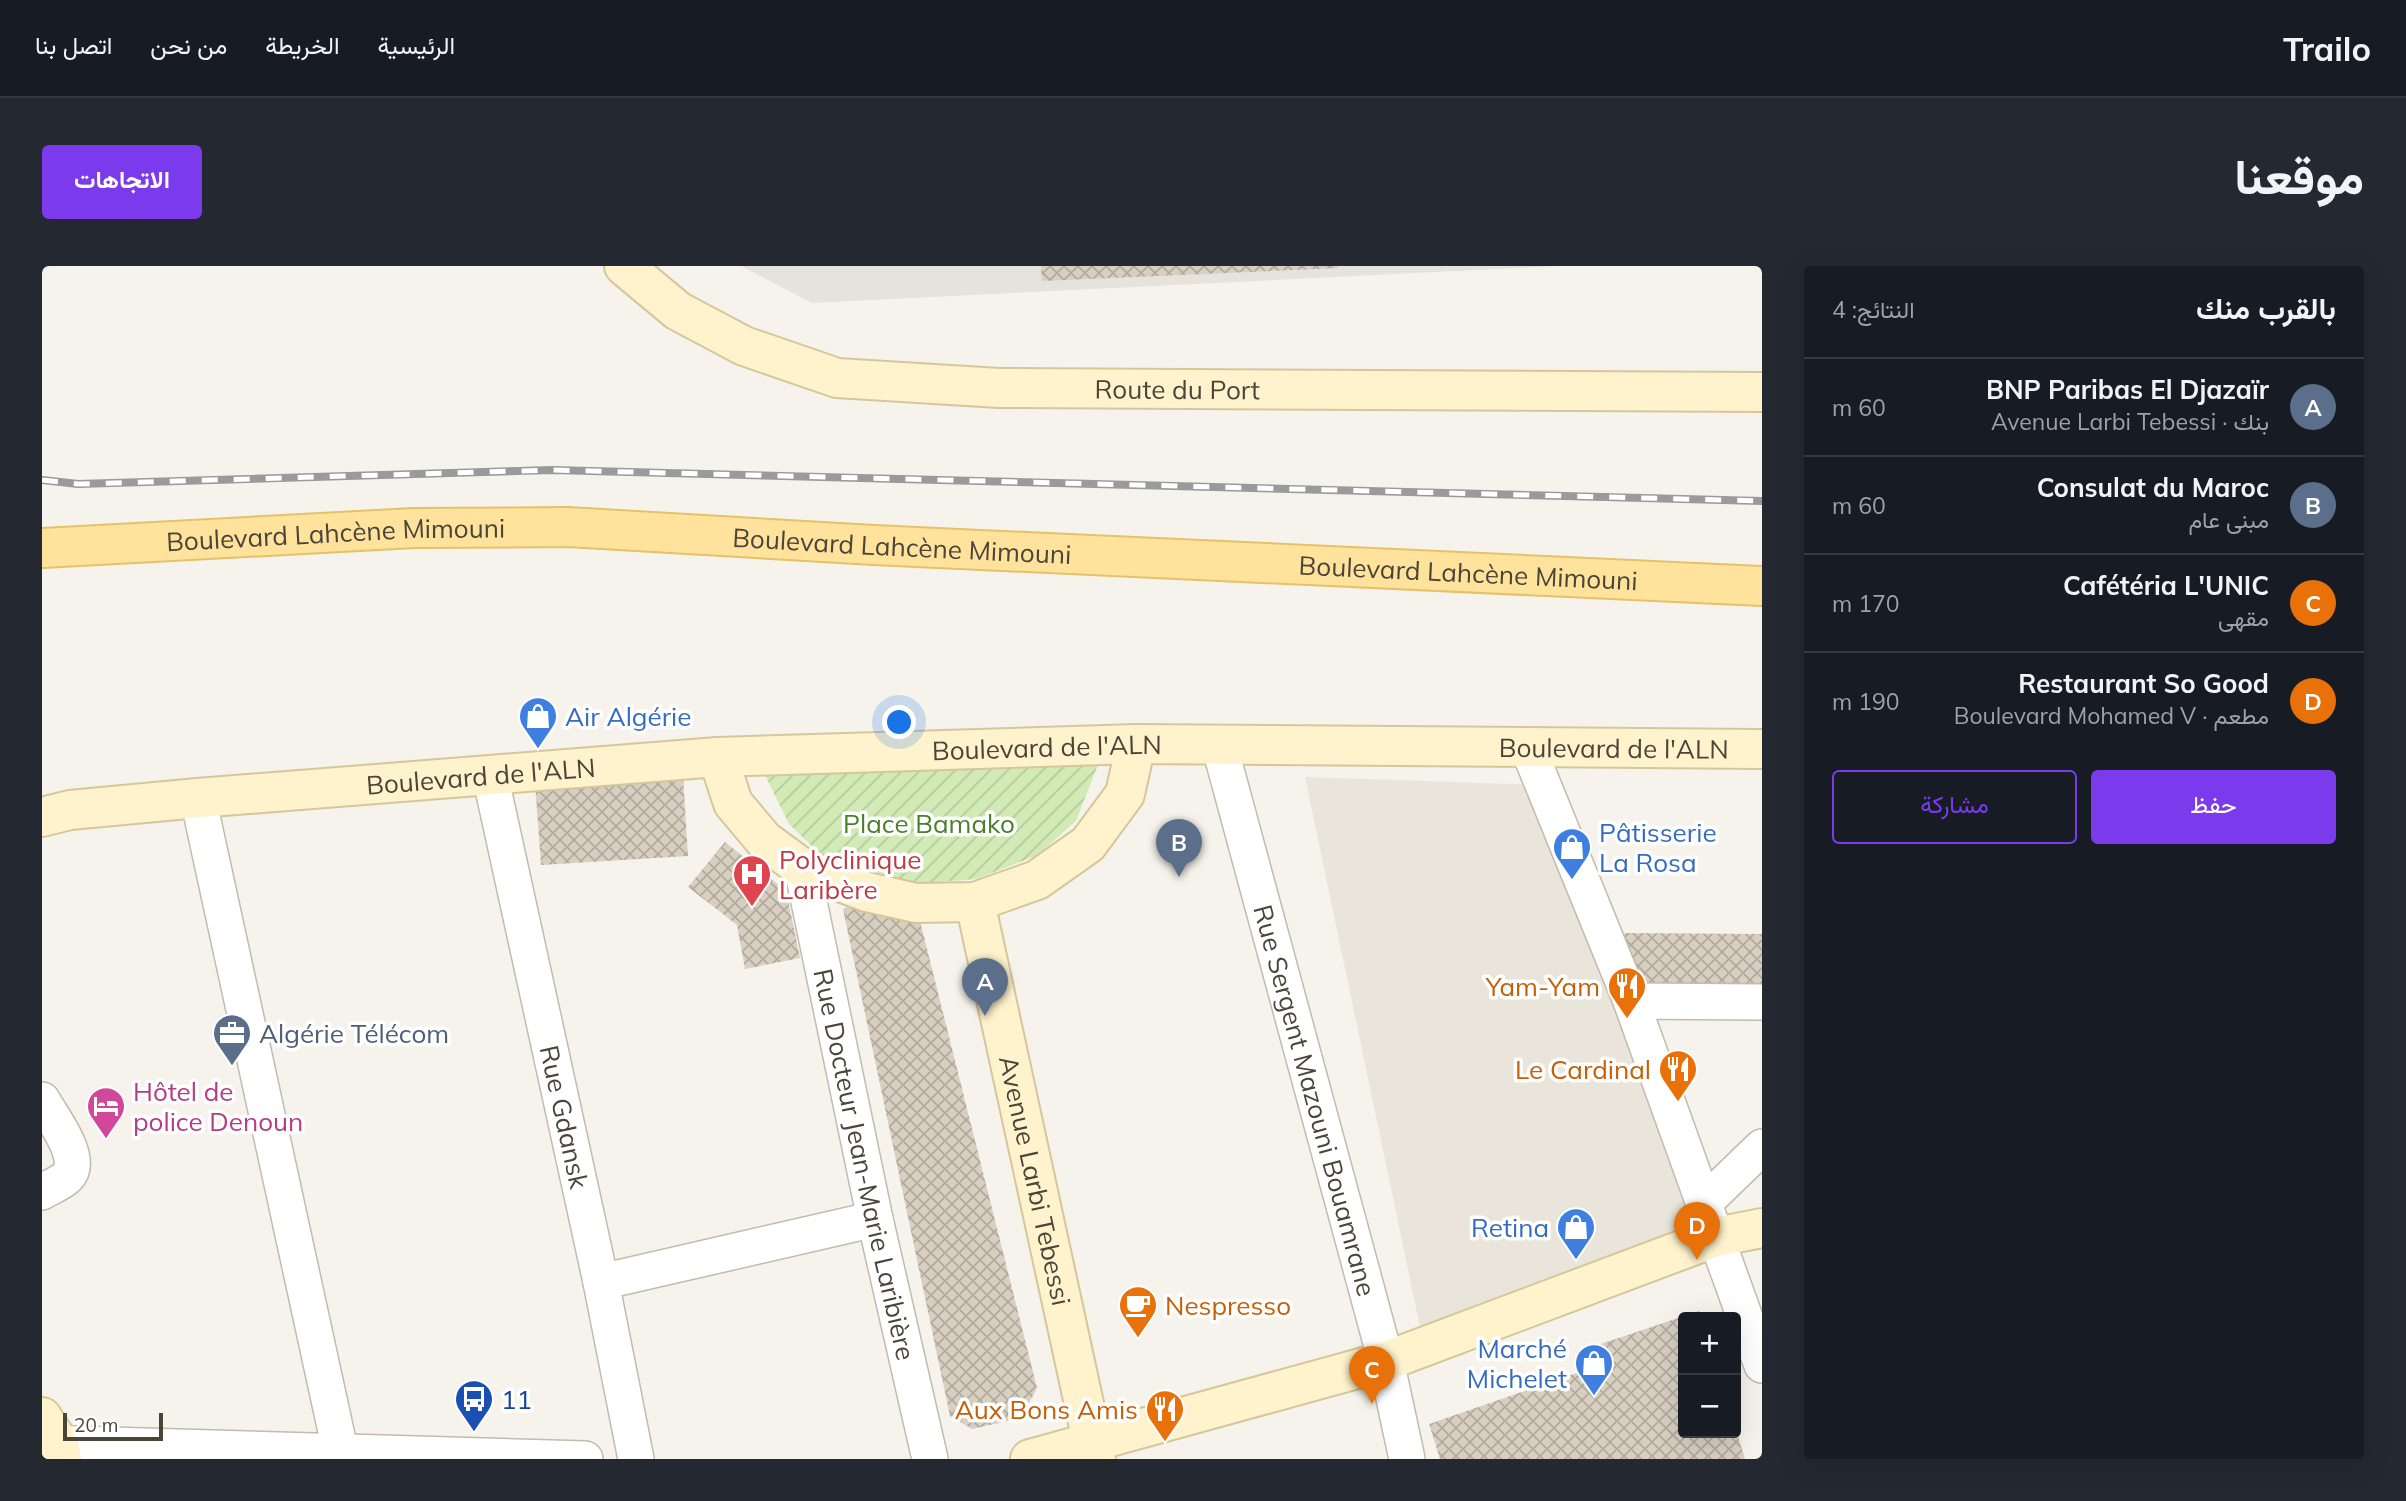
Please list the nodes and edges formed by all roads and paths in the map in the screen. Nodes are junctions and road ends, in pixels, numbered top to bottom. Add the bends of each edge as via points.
1 (624, 266) edge
2 (1762, 392) edge
3 (42, 548) edge
4 (1762, 586) edge
5 (1136, 744) junction
6 (1219, 744) junction
7 (1528, 748) junction
8 (1762, 749) edge
9 (718, 757) junction
10 (489, 775) junction
11 (198, 798) junction
12 (42, 817) edge
13 (802, 868) junction
14 (975, 902) junction
15 (1631, 1001) junction
16 (1762, 1002) edge
17 (42, 1100) edge
18 (1762, 1147) edge
19 (42, 1192) edge
20 (875, 1219) junction
21 (1710, 1220) junction
22 (1762, 1228) edge
23 (601, 1282) junction
24 (1386, 1361) junction
25 (1762, 1364) edge
26 (51, 1441) edge
27 (1094, 1451) edge
28 (341, 1456) edge
29 (585, 1459) edge
30 (636, 1459) edge
31 (930, 1459) edge
32 (1030, 1459) edge
33 (1407, 1459) edge

1 - 2 main road, Route du Port via 678,311 733,340 837,378 999,388
3 - 4 main road, Boulevard Lahcène Mimouni via 414,528 568,527
5 - 6 main road, Boulevard de l'ALN
5 - 9 main road, Boulevard de l'ALN
5 - 14 main road via 1125,794 1088,845 1038,880
6 - 7 main road, Boulevard de l'ALN
6 - 24 street, Rue Sergent Mazouni Bouamrane
7 - 8 main road, Boulevard de l'ALN
7 - 15 street
9 - 10 main road, Boulevard de l'ALN
9 - 13 main road via 733,803 764,839
10 - 11 main road, Boulevard de l'ALN
10 - 23 street, Rue Gdansk
11 - 12 main road, Boulevard de l'ALN via 70,810
11 - 28 street
13 - 14 main road via 867,892 916,903
13 - 20 street, Rue Docteur Jean-Marie Laribière
14 - 27 main road, Avenue Larbi Tebessi
15 - 16 street
15 - 21 street
17 - 19 street via 72,1152 74,1166 67,1177
18 - 21 street
20 - 23 street
20 - 31 street, Rue Docteur Jean-Marie Laribière
21 - 22 main road
21 - 24 main road
21 - 25 street
23 - 30 street, Rue Gdansk
24 - 27 main road
24 - 33 street, Rue Sergent Mazouni Bouamrane
26 - 28 street
27 - 32 main road
28 - 29 street

